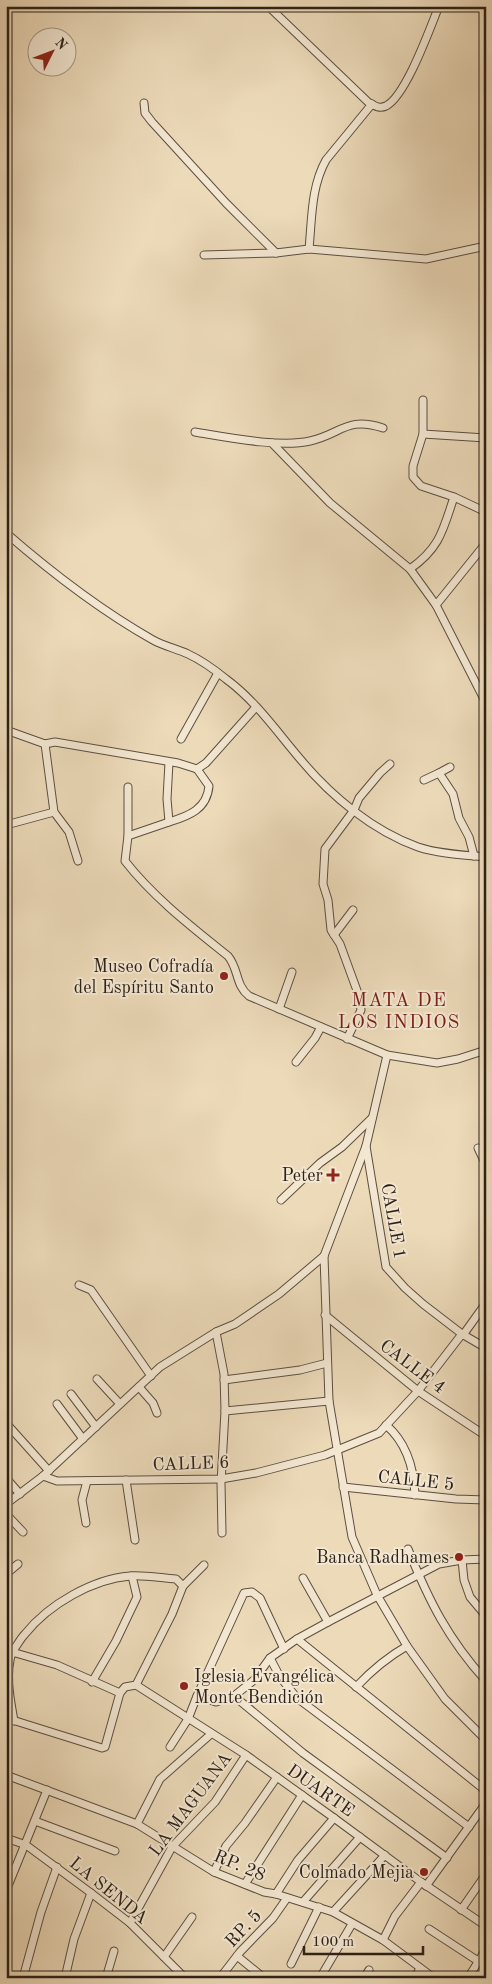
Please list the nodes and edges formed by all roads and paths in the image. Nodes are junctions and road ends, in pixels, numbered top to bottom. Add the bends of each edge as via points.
1 (268, 6) edge
2 (439, 6) edge
3 (144, 103) dead end
4 (372, 104) junction
5 (486, 246) edge
6 (309, 249) junction
7 (276, 253) junction
8 (204, 256) dead end
9 (423, 400) dead end
10 (383, 428) dead end
11 (195, 432) dead end
12 (423, 434) junction
13 (486, 438) edge
14 (272, 443) junction
15 (454, 497) junction
16 (486, 512) edge
17 (6, 533) edge
18 (486, 543) edge
19 (410, 569) junction
20 (436, 605) junction
21 (218, 673) junction
22 (486, 703) edge
23 (256, 707) junction
24 (6, 730) edge
25 (181, 739) dead end
26 (45, 744) junction
27 (170, 762) junction
28 (390, 764) dead end
29 (450, 767) dead end
30 (197, 769) junction
31 (439, 773) junction
32 (424, 780) dead end
33 (128, 787) dead end
34 (354, 810) junction
35 (54, 812) junction
36 (169, 822) junction
37 (6, 825) edge
38 (128, 836) junction
39 (474, 856) junction
40 (486, 858) edge
41 (78, 861) dead end
42 (353, 910) dead end
43 (334, 935) junction
44 (292, 972) dead end
45 (279, 1009) junction
46 (321, 1027) junction
47 (347, 1039) junction
48 (486, 1050) edge
49 (387, 1055) junction
50 (296, 1062) dead end
51 (373, 1118) junction
52 (366, 1146) junction
53 (478, 1148) dead end
54 (486, 1165) edge
55 (281, 1200) dead end
56 (324, 1256) junction
57 (79, 1285) dead end
58 (486, 1302) edge
59 (324, 1315) junction
60 (216, 1332) junction
61 (463, 1335) junction
62 (486, 1348) edge
63 (327, 1363) junction
64 (151, 1376) junction
65 (98, 1379) dead end
66 (224, 1380) junction
67 (139, 1387) junction
68 (418, 1391) junction
69 (71, 1394) dead end
70 (329, 1401) junction
71 (57, 1404) dead end
72 (120, 1404) junction
73 (225, 1412) junction
74 (157, 1413) dead end
75 (6, 1423) edge
76 (386, 1425) junction
77 (96, 1427) junction
78 (485, 1434) edge
79 (83, 1439) junction
80 (336, 1451) junction
81 (46, 1473) junction
82 (6, 1478) edge
83 (221, 1479) junction
84 (126, 1480) junction
85 (87, 1481) junction
86 (343, 1487) junction
87 (20, 1494) junction
88 (415, 1495) junction
89 (486, 1500) edge
90 (6, 1504) edge
91 (6, 1514) edge
92 (86, 1523) dead end
93 (23, 1532) dead end
94 (222, 1532) dead end
95 (135, 1540) dead end
96 (408, 1549) dead end
97 (486, 1559) edge
98 (462, 1560) junction
99 (18, 1564) dead end
100 (204, 1565) dead end
101 (6, 1574) edge
102 (418, 1574) junction
103 (132, 1576) junction
104 (303, 1578) dead end
105 (183, 1586) junction
106 (378, 1595) junction
107 (486, 1616) edge
108 (328, 1622) junction
109 (297, 1638) junction
110 (407, 1646) junction
111 (284, 1649) junction
112 (12, 1652) junction
113 (270, 1658) junction
114 (486, 1681) edge
115 (92, 1682) junction
116 (136, 1685) junction
117 (356, 1687) junction
118 (120, 1693) junction
119 (197, 1696) junction
120 (234, 1696) junction
121 (6, 1718) edge
122 (188, 1719) junction
123 (14, 1721) junction
124 (211, 1734) junction
125 (486, 1740) edge
126 (170, 1746) dead end
127 (246, 1755) junction
128 (6, 1775) edge
129 (277, 1777) junction
130 (47, 1790) junction
131 (486, 1792) edge
132 (302, 1795) junction
133 (486, 1803) edge
134 (334, 1818) junction
135 (35, 1821) junction
136 (137, 1824) junction
137 (469, 1827) junction
138 (360, 1836) junction
139 (6, 1838) edge
140 (26, 1845) junction
141 (172, 1847) junction
142 (115, 1851) dead end
143 (385, 1855) junction
144 (447, 1858) junction
145 (57, 1867) junction
146 (214, 1872) junction
147 (486, 1874) edge
148 (244, 1884) junction
149 (423, 1884) junction
150 (91, 1893) junction
151 (6, 1894) edge
152 (276, 1894) junction
153 (287, 1898) junction
154 (303, 1902) junction
155 (319, 1907) junction
156 (461, 1910) junction
157 (333, 1912) junction
158 (192, 1917) dead end
159 (130, 1924) junction
160 (352, 1924) junction
161 (486, 1926) edge
162 (429, 1929) dead end
163 (383, 1940) junction
164 (486, 1948) edge
165 (114, 1951) dead end
166 (237, 1956) junction
167 (164, 1958) junction
168 (478, 1961) junction
169 (290, 1964) dead end
170 (420, 1968) junction
171 (369, 1970) dead end
172 (23, 1978) edge
173 (65, 1978) edge
174 (106, 1978) edge
175 (185, 1978) edge
176 (220, 1978) edge
177 (264, 1978) edge
178 (320, 1978) edge
179 (364, 1978) edge
180 (415, 1978) edge
181 (434, 1978) edge
182 (468, 1978) edge

1 - 4 street
2 - 4 street via 417,58 393,101 385,106
3 - 7 street via 145,114 152,122
4 - 6 street via 321,169 315,187
5 - 6 street via 426,259
6 - 7 street
7 - 8 street
9 - 12 street
10 - 14 street via 367,423 348,426 310,441
11 - 14 street
12 - 13 street
12 - 15 street via 413,477 421,486
14 - 19 street via 330,503
15 - 16 street
15 - 19 street via 433,550
17 - 21 street via 48,569 112,615 156,642 190,655
18 - 20 street
19 - 20 street
20 - 22 street
21 - 23 street
21 - 25 street
23 - 30 street
23 - 34 street via 326,789
24 - 26 street
26 - 27 street via 55,742
26 - 35 street
27 - 30 street
27 - 36 street
28 - 34 street via 359,798
29 - 31 street
30 - 36 street via 209,786 204,805
31 - 32 street
31 - 39 street via 453,794
33 - 38 street
34 - 39 street via 382,829 419,847
34 - 43 street via 325,849 323,884 328,900 330,930
35 - 37 street
35 - 41 street via 69,832
36 - 38 street
38 - 45 street via 125,861 144,883 228,956 234,963 236,977 249,996
39 - 40 street
42 - 43 street
43 - 47 street via 345,957 361,1010
44 - 45 street
45 - 46 street
46 - 47 street
46 - 50 street
47 - 49 street
48 - 49 street via 437,1063
49 - 51 street, CALLE 1
51 - 52 street, CALLE 1
51 - 55 street
52 - 56 street
52 - 61 street, CALLE 1 via 386,1267 405,1288
53 - 54 street
56 - 59 street
56 - 60 street via 279,1294 235,1324
57 - 64 street via 92,1290
58 - 61 street, CALLE 6
59 - 63 street
59 - 68 street, CALLE 4
60 - 64 street
60 - 66 street
61 - 62 street, CALLE 1
61 - 68 street, CALLE 6
63 - 66 street via 300,1370
63 - 70 street
64 - 67 street
65 - 72 street
66 - 73 street
67 - 72 street
67 - 74 street
68 - 76 street, CALLE 6
68 - 78 street, CALLE 4
69 - 77 street
70 - 73 street
70 - 80 street
71 - 79 street
72 - 77 street
73 - 83 street
75 - 81 street
76 - 80 street, CALLE 6 via 378,1433
76 - 88 street via 394,1431 414,1471
77 - 79 street
79 - 81 street
80 - 83 street, CALLE 6
80 - 86 street
81 - 85 street, CALLE 6 via 57,1480
81 - 87 street
82 - 87 street
83 - 84 street, CALLE 6
83 - 94 street
84 - 85 street, CALLE 6
84 - 95 street
85 - 92 street via 82,1500
86 - 88 street, CALLE 5
86 - 106 street via 352,1537
87 - 90 street
88 - 89 street, CALLE 5
91 - 93 street
96 - 102 street
97 - 98 street
98 - 102 street via 439,1564
98 - 107 street via 470,1597
99 - 101 street
100 - 105 street
102 - 106 street
102 - 114 street via 444,1628
103 - 105 street via 176,1579
103 - 112 street via 109,1579 65,1600 25,1634
103 - 115 street via 137,1597
104 - 108 street
105 - 116 street
106 - 108 street
106 - 110 street
108 - 109 street
109 - 111 street
109 - 117 street
110 - 117 street via 373,1668
110 - 125 street via 445,1699
111 - 113 street
111 - 119 street via 260,1598 252,1592 244,1594
112 - 115 street via 57,1665
112 - 123 street via 8,1672
113 - 120 street via 254,1680
113 - 137 street via 297,1698
115 - 118 street
116 - 118 street via 125,1687
116 - 122 street, DUARTE
117 - 131 street
118 - 123 street via 107,1744 102,1748
119 - 120 street via 216,1702
119 - 122 street
120 - 144 street via 303,1753
121 - 123 street
122 - 124 street, DUARTE
122 - 126 street
124 - 127 street, DUARTE
124 - 136 street via 160,1779
127 - 129 street, DUARTE
127 - 141 street, LA MAGUANA via 215,1802
128 - 130 street, RP. 28
129 - 132 street, DUARTE
129 - 146 street via 226,1846
130 - 135 street
130 - 136 street, RP. 28
132 - 134 street, DUARTE
132 - 148 street
133 - 137 street
134 - 138 street, DUARTE
134 - 152 street, RP. 5 via 298,1860
135 - 140 street
135 - 142 street
136 - 141 street, RP. 28
137 - 144 street
138 - 143 street, DUARTE
138 - 154 street
139 - 140 street, LA SENDA
140 - 145 street, LA SENDA
140 - 151 street
141 - 146 street, RP. 28
141 - 159 street, LA MAGUANA
143 - 149 street, DUARTE
143 - 157 street
144 - 149 street
145 - 150 street, LA SENDA
145 - 172 street
146 - 148 street, RP. 28
147 - 156 street
148 - 152 street, RP. 28
149 - 156 street, DUARTE
149 - 163 street via 396,1916
150 - 159 street, LA SENDA
150 - 173 street via 74,1939
152 - 153 street, RP. 28
153 - 154 street, RP. 28
153 - 166 street, RP. 5
154 - 155 street, RP. 28
155 - 157 street, RP. 28
155 - 169 street
156 - 161 street, DUARTE
157 - 160 street, RP. 28
158 - 167 street
159 - 167 street, LA SENDA
160 - 163 street, RP. 28
160 - 178 street
162 - 168 street
163 - 170 street, RP. 28
164 - 168 street
165 - 174 street
166 - 176 street, RP. 5
166 - 177 street
167 - 175 street, LA SENDA
168 - 182 street
170 - 180 street
170 - 181 street, RP. 28
171 - 179 street

